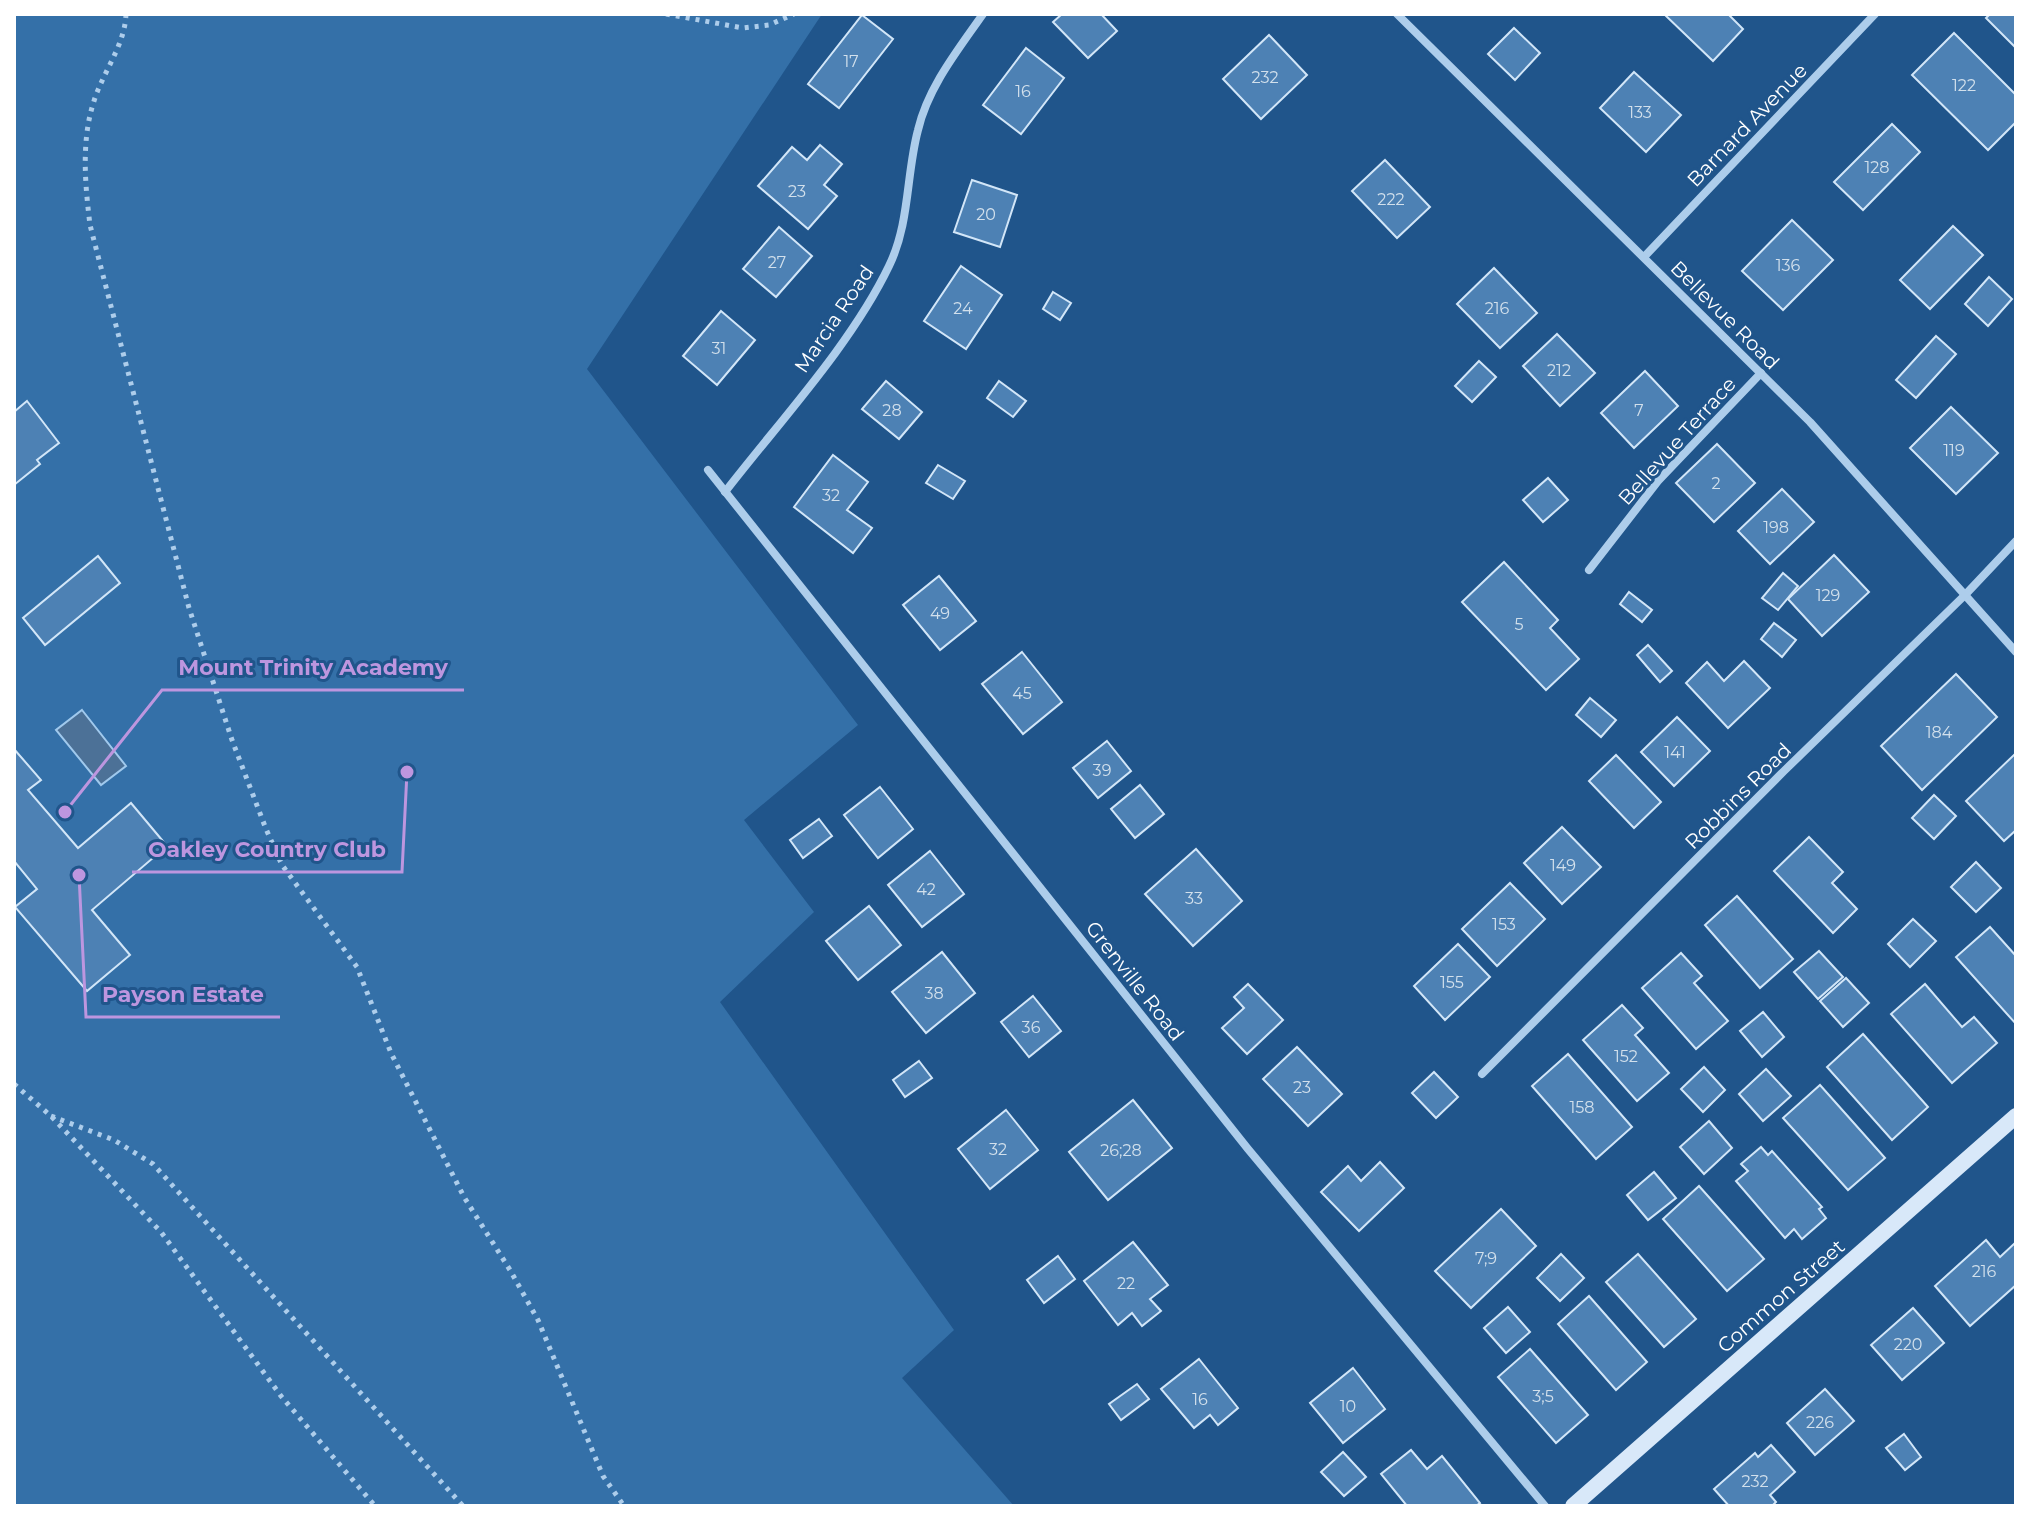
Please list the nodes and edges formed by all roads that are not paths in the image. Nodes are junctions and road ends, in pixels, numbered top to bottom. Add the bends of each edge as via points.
1 (983, 14) edge
2 (1397, 14) edge
3 (1875, 14) edge
4 (1644, 257) junction
5 (1761, 373) junction
6 (708, 470) dead end
7 (725, 492) junction
8 (2016, 541) edge
9 (1589, 570) dead end
10 (1965, 595) junction
11 (2016, 652) edge
12 (1482, 1074) dead end
13 (2016, 1116) edge
14 (1545, 1506) edge
15 (1573, 1506) edge

1 - 7 street, Marcia Road via 933,88 918,129 905,220 885,274 842,343
2 - 4 street, Bellevue Road
3 - 4 street, Barnard Avenue
4 - 5 street, Bellevue Road
5 - 9 street, Bellevue Terrace via 1658,481
5 - 10 street, Bellevue Road
6 - 7 street, Grenville Road
7 - 14 street, Grenville Road via 1248,1149
8 - 10 street, Robbins Road
10 - 11 street, Bellevue Road
10 - 12 street, Robbins Road
13 - 15 main road, Common Street

